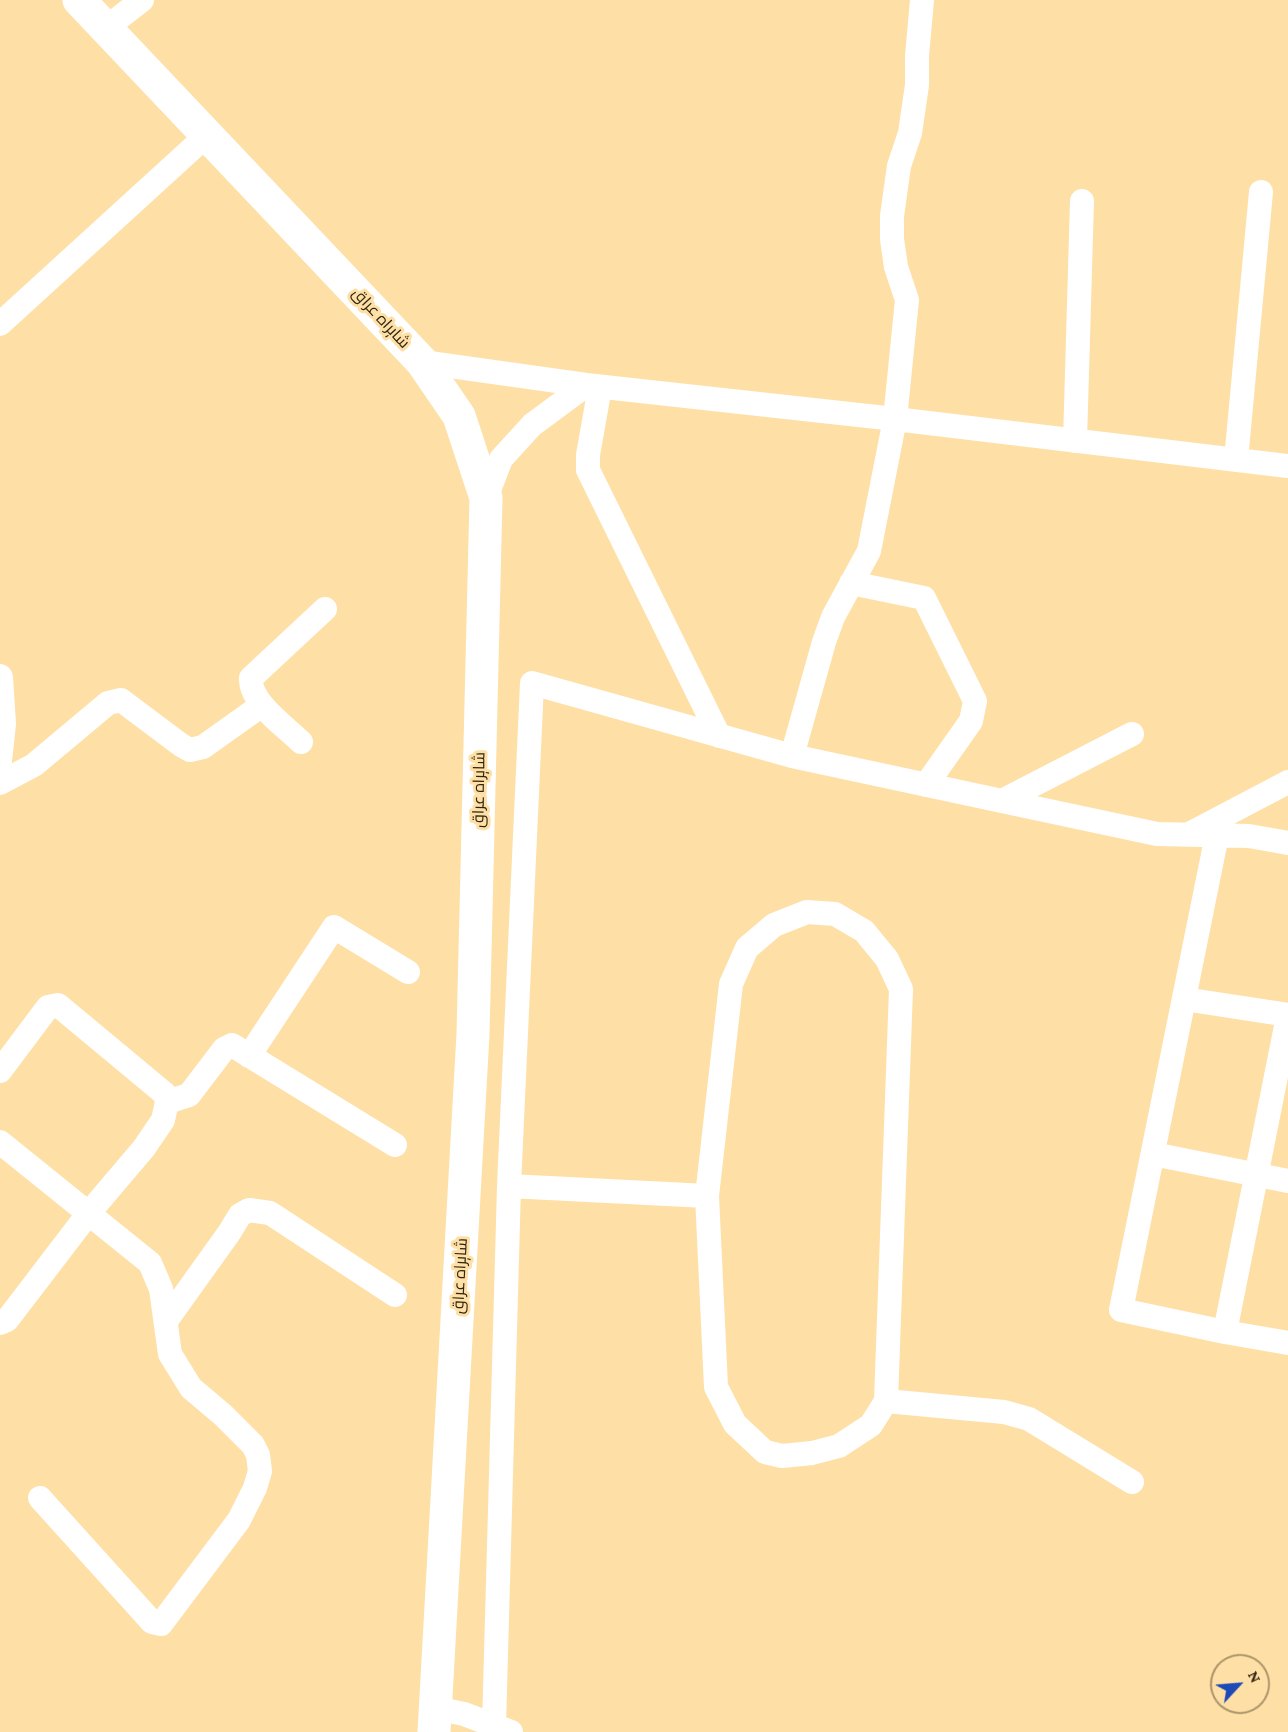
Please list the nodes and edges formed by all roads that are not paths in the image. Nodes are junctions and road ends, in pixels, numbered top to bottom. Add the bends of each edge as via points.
1 (79, 0) edge
2 (142, 0) edge
3 (922, 0) edge
4 (106, 28) junction
5 (207, 135) junction
6 (1261, 192) dead end
7 (1082, 201) dead end
8 (0, 324) edge
9 (422, 362) junction
10 (593, 386) junction
11 (895, 419) junction
12 (1075, 441) junction
13 (1236, 460) junction
14 (1288, 466) edge
15 (486, 498) junction
16 (851, 583) junction
17 (325, 609) dead end
18 (0, 676) edge
19 (262, 705) junction
20 (1132, 734) dead end
21 (719, 736) junction
22 (301, 742) dead end
23 (792, 756) junction
24 (0, 761) edge
25 (1288, 782) edge
26 (0, 783) edge
27 (926, 785) junction
28 (1002, 801) junction
29 (1187, 835) junction
30 (1217, 835) junction
31 (1288, 843) edge
32 (408, 972) dead end
33 (1184, 999) junction
34 (1288, 1015) edge
35 (249, 1056) junction
36 (0, 1071) edge
37 (167, 1102) junction
38 (0, 1142) edge
39 (395, 1145) dead end
40 (1153, 1154) junction
41 (1256, 1175) junction
42 (1288, 1181) edge
43 (509, 1186) junction
44 (707, 1196) junction
45 (88, 1214) junction
46 (395, 1295) dead end
47 (166, 1321) junction
48 (0, 1323) edge
49 (1225, 1332) junction
50 (1288, 1343) edge
51 (886, 1401) junction
52 (1132, 1482) dead end
53 (40, 1498) dead end
54 (434, 1720) edge
55 (503, 1729) edge

1 - 4 street, شاہراہ عراق
2 - 4 street
3 - 11 street via 917,85 892,216 896,267 907,300
4 - 5 street, شاہراہ عراق
5 - 8 street
5 - 9 street, شاہراہ عراق
6 - 13 street
7 - 12 street
9 - 10 street
9 - 15 street, شاہراہ عراق via 459,416
10 - 11 street
10 - 15 street via 532,425 501,459
10 - 21 street via 588,470
11 - 12 street
11 - 16 street via 869,551
12 - 13 street
13 - 14 street
15 - 54 street, شاہراہ عراق via 473,1034
16 - 23 street via 824,642
16 - 27 street via 924,597 975,701 971,721
17 - 19 street via 251,678
18 - 24 street via 4,724
19 - 22 street
19 - 26 street via 203,747 190,750 121,700 108,703 34,765
20 - 28 street
21 - 23 street
21 - 43 street via 532,683
23 - 27 street
25 - 29 street
27 - 28 street
28 - 29 street via 1157,834
29 - 30 street
30 - 31 street
30 - 33 street
32 - 35 street via 334,927
33 - 34 street
33 - 40 street
34 - 41 street
35 - 37 street via 232,1045 224,1049 189,1095
35 - 39 street
36 - 37 street via 48,1007 58,1005 165,1094
37 - 45 street via 163,1120 144,1148
38 - 45 street
40 - 41 street
40 - 49 street via 1121,1310
41 - 42 street
41 - 49 street
43 - 44 street
43 - 55 street
44 - 51 street via 716,1387 735,1424 765,1452 782,1456 812,1453 839,1446 871,1425
44 - 51 street via 731,984 747,948 774,925 807,912 835,914 864,931 887,959 901,989
45 - 47 street via 150,1263 161,1289
45 - 48 street via 7,1320
46 - 47 street via 270,1213 249,1210 240,1215
47 - 53 street via 170,1354 183,1376 253,1445 258,1455 260,1471 239,1520 161,1624 152,1622
49 - 50 street
51 - 52 street via 1004,1412 1029,1419
54 - 55 street via 464,1714

